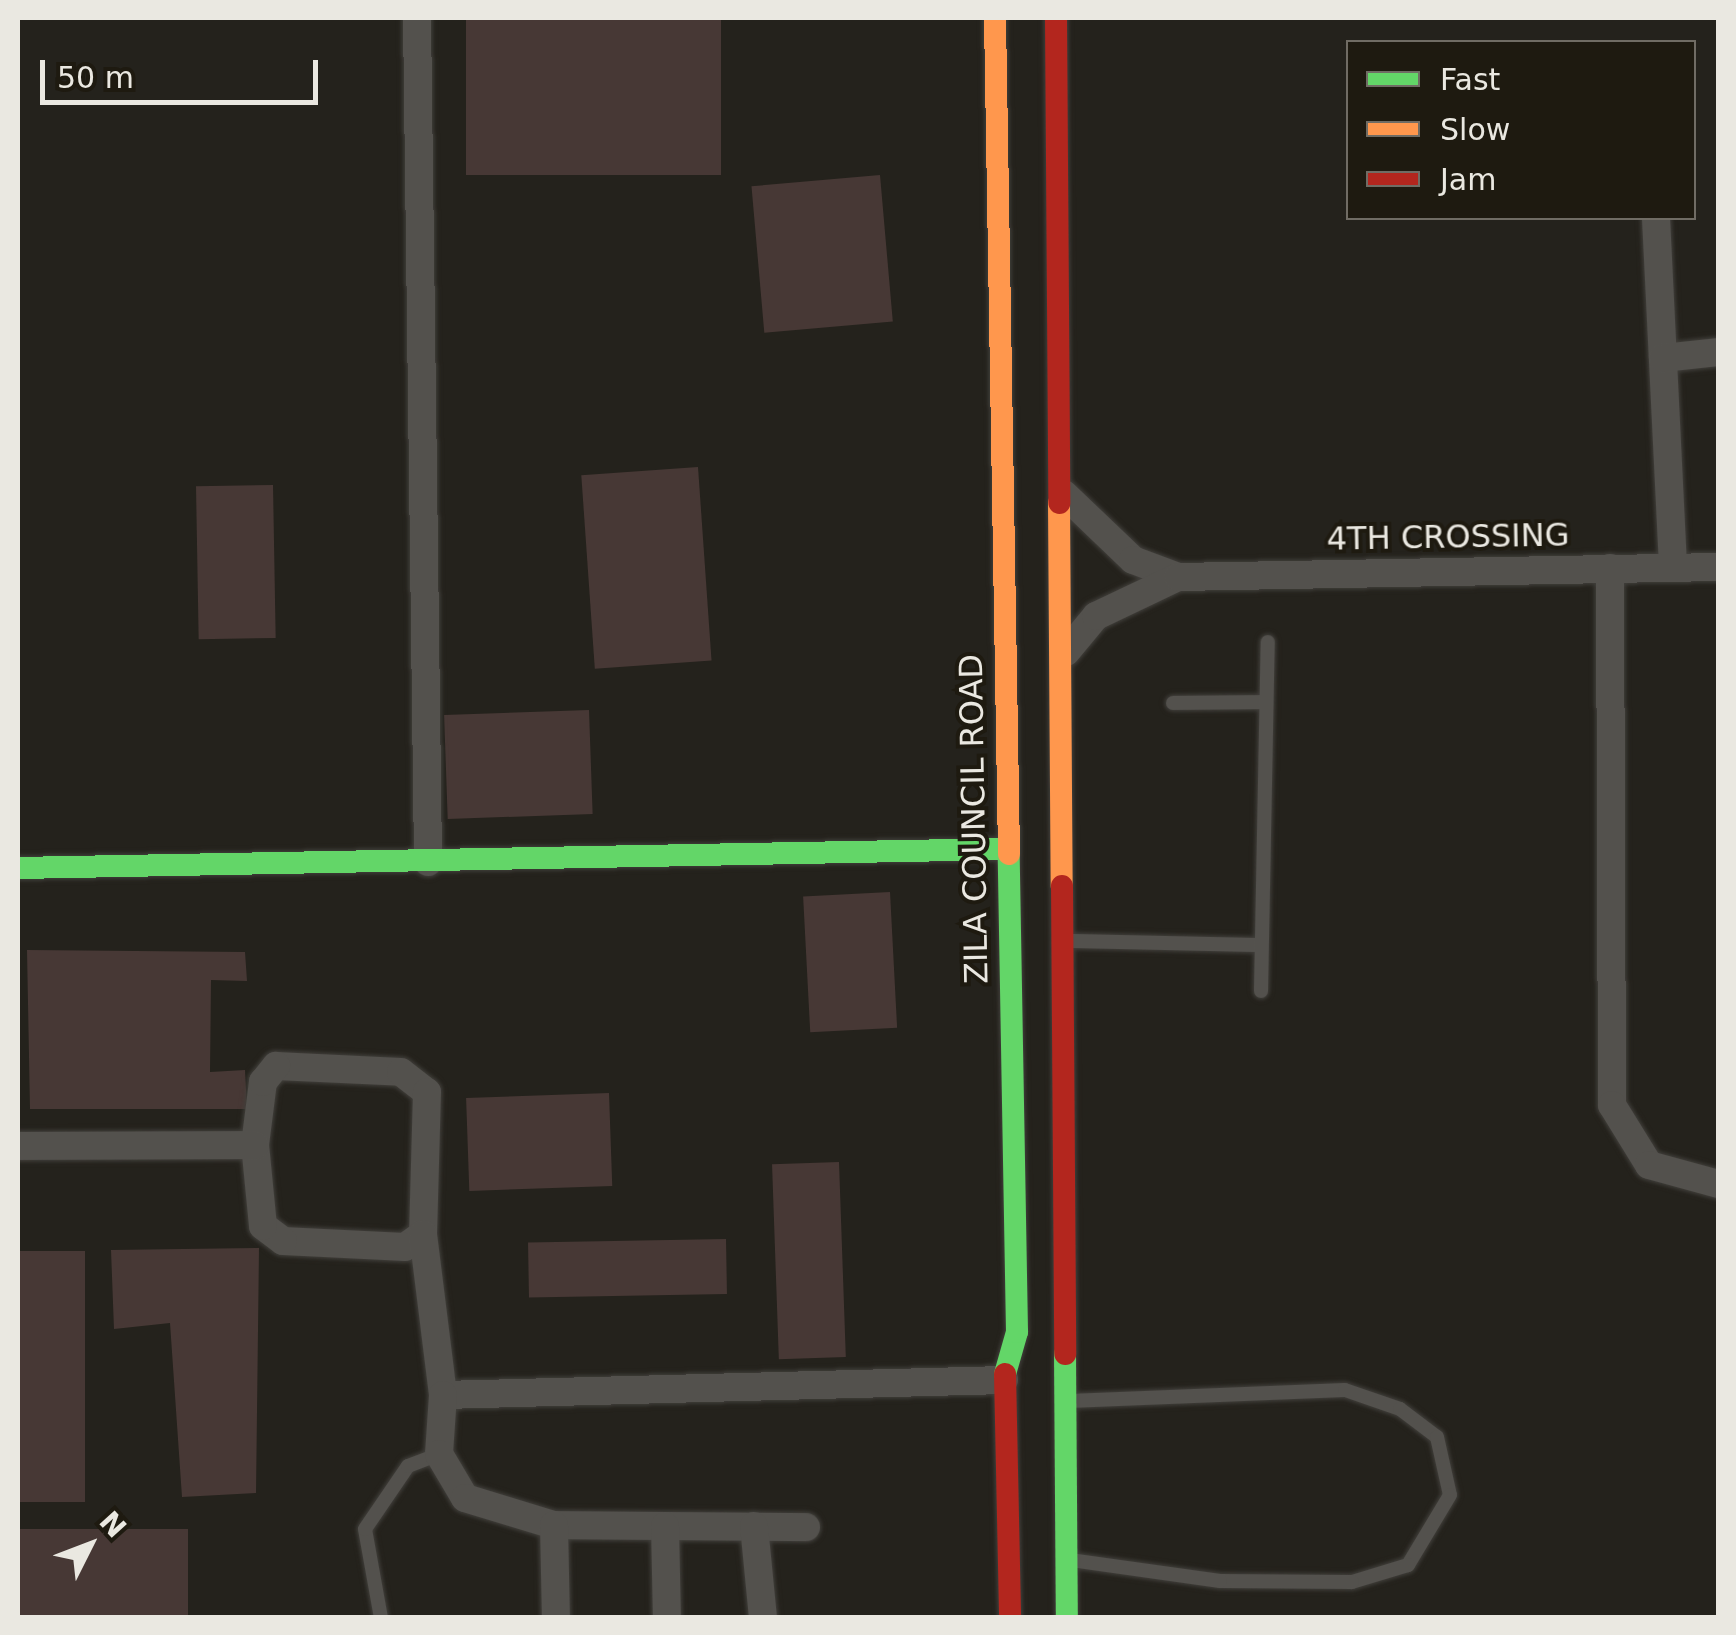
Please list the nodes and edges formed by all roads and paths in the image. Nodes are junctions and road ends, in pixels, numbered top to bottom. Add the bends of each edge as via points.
1 (416, 18) edge
2 (996, 18) edge
3 (1056, 18) edge
4 (1656, 220) edge
5 (1718, 352) edge
6 (1663, 358) junction
7 (1064, 494) junction
8 (1718, 567) edge
9 (1610, 568) junction
10 (1674, 568) junction
11 (1178, 577) junction
12 (1268, 642) dead end
13 (1066, 652) junction
14 (1266, 702) junction
15 (1172, 703) dead end
16 (1006, 849) junction
17 (428, 862) junction
18 (18, 868) edge
19 (1064, 941) junction
20 (1261, 945) junction
21 (1261, 991) dead end
22 (256, 1145) junction
23 (18, 1146) edge
24 (1718, 1184) edge
25 (423, 1234) junction
26 (1004, 1380) junction
27 (443, 1395) junction
28 (1064, 1402) junction
29 (440, 1454) junction
30 (554, 1525) junction
31 (665, 1526) junction
32 (754, 1526) junction
33 (806, 1527) dead end
34 (1065, 1560) junction
35 (381, 1618) edge
36 (556, 1618) edge
37 (667, 1618) edge
38 (763, 1618) edge
39 (1010, 1618) edge
40 (1067, 1618) edge

1 - 17 street
2 - 16 main road, ZILA COUNCIL ROAD
3 - 7 main road
4 - 6 street
5 - 6 street
6 - 10 street
7 - 11 street, 4TH CROSSING via 1133,560
7 - 13 main road
8 - 10 street, 4TH CROSSING
9 - 10 street, 4TH CROSSING
9 - 11 street, 4TH CROSSING
9 - 24 street via 1612,1104 1649,1166
11 - 13 street, 4TH CROSSING via 1096,616
12 - 14 lane
13 - 19 main road
14 - 15 lane
14 - 20 lane
16 - 17 main road
16 - 26 main road, ZILA COUNCIL ROAD via 1017,1332
17 - 18 main road
19 - 20 lane
19 - 28 main road
20 - 21 lane
22 - 23 street
22 - 25 street via 258,1215 271,1235 405,1247
22 - 25 street via 263,1082 276,1066 412,1076 427,1092
25 - 27 street
26 - 27 street
26 - 39 main road, ZILA COUNCIL ROAD
27 - 29 street
28 - 34 main road
28 - 34 lane via 1345,1390 1400,1408 1437,1437 1450,1496 1408,1565 1352,1582 1220,1581
29 - 30 street via 465,1498
29 - 35 lane via 408,1466 365,1529
30 - 31 street
30 - 36 street
31 - 32 street
31 - 37 street
32 - 33 street
32 - 38 street
34 - 40 main road

